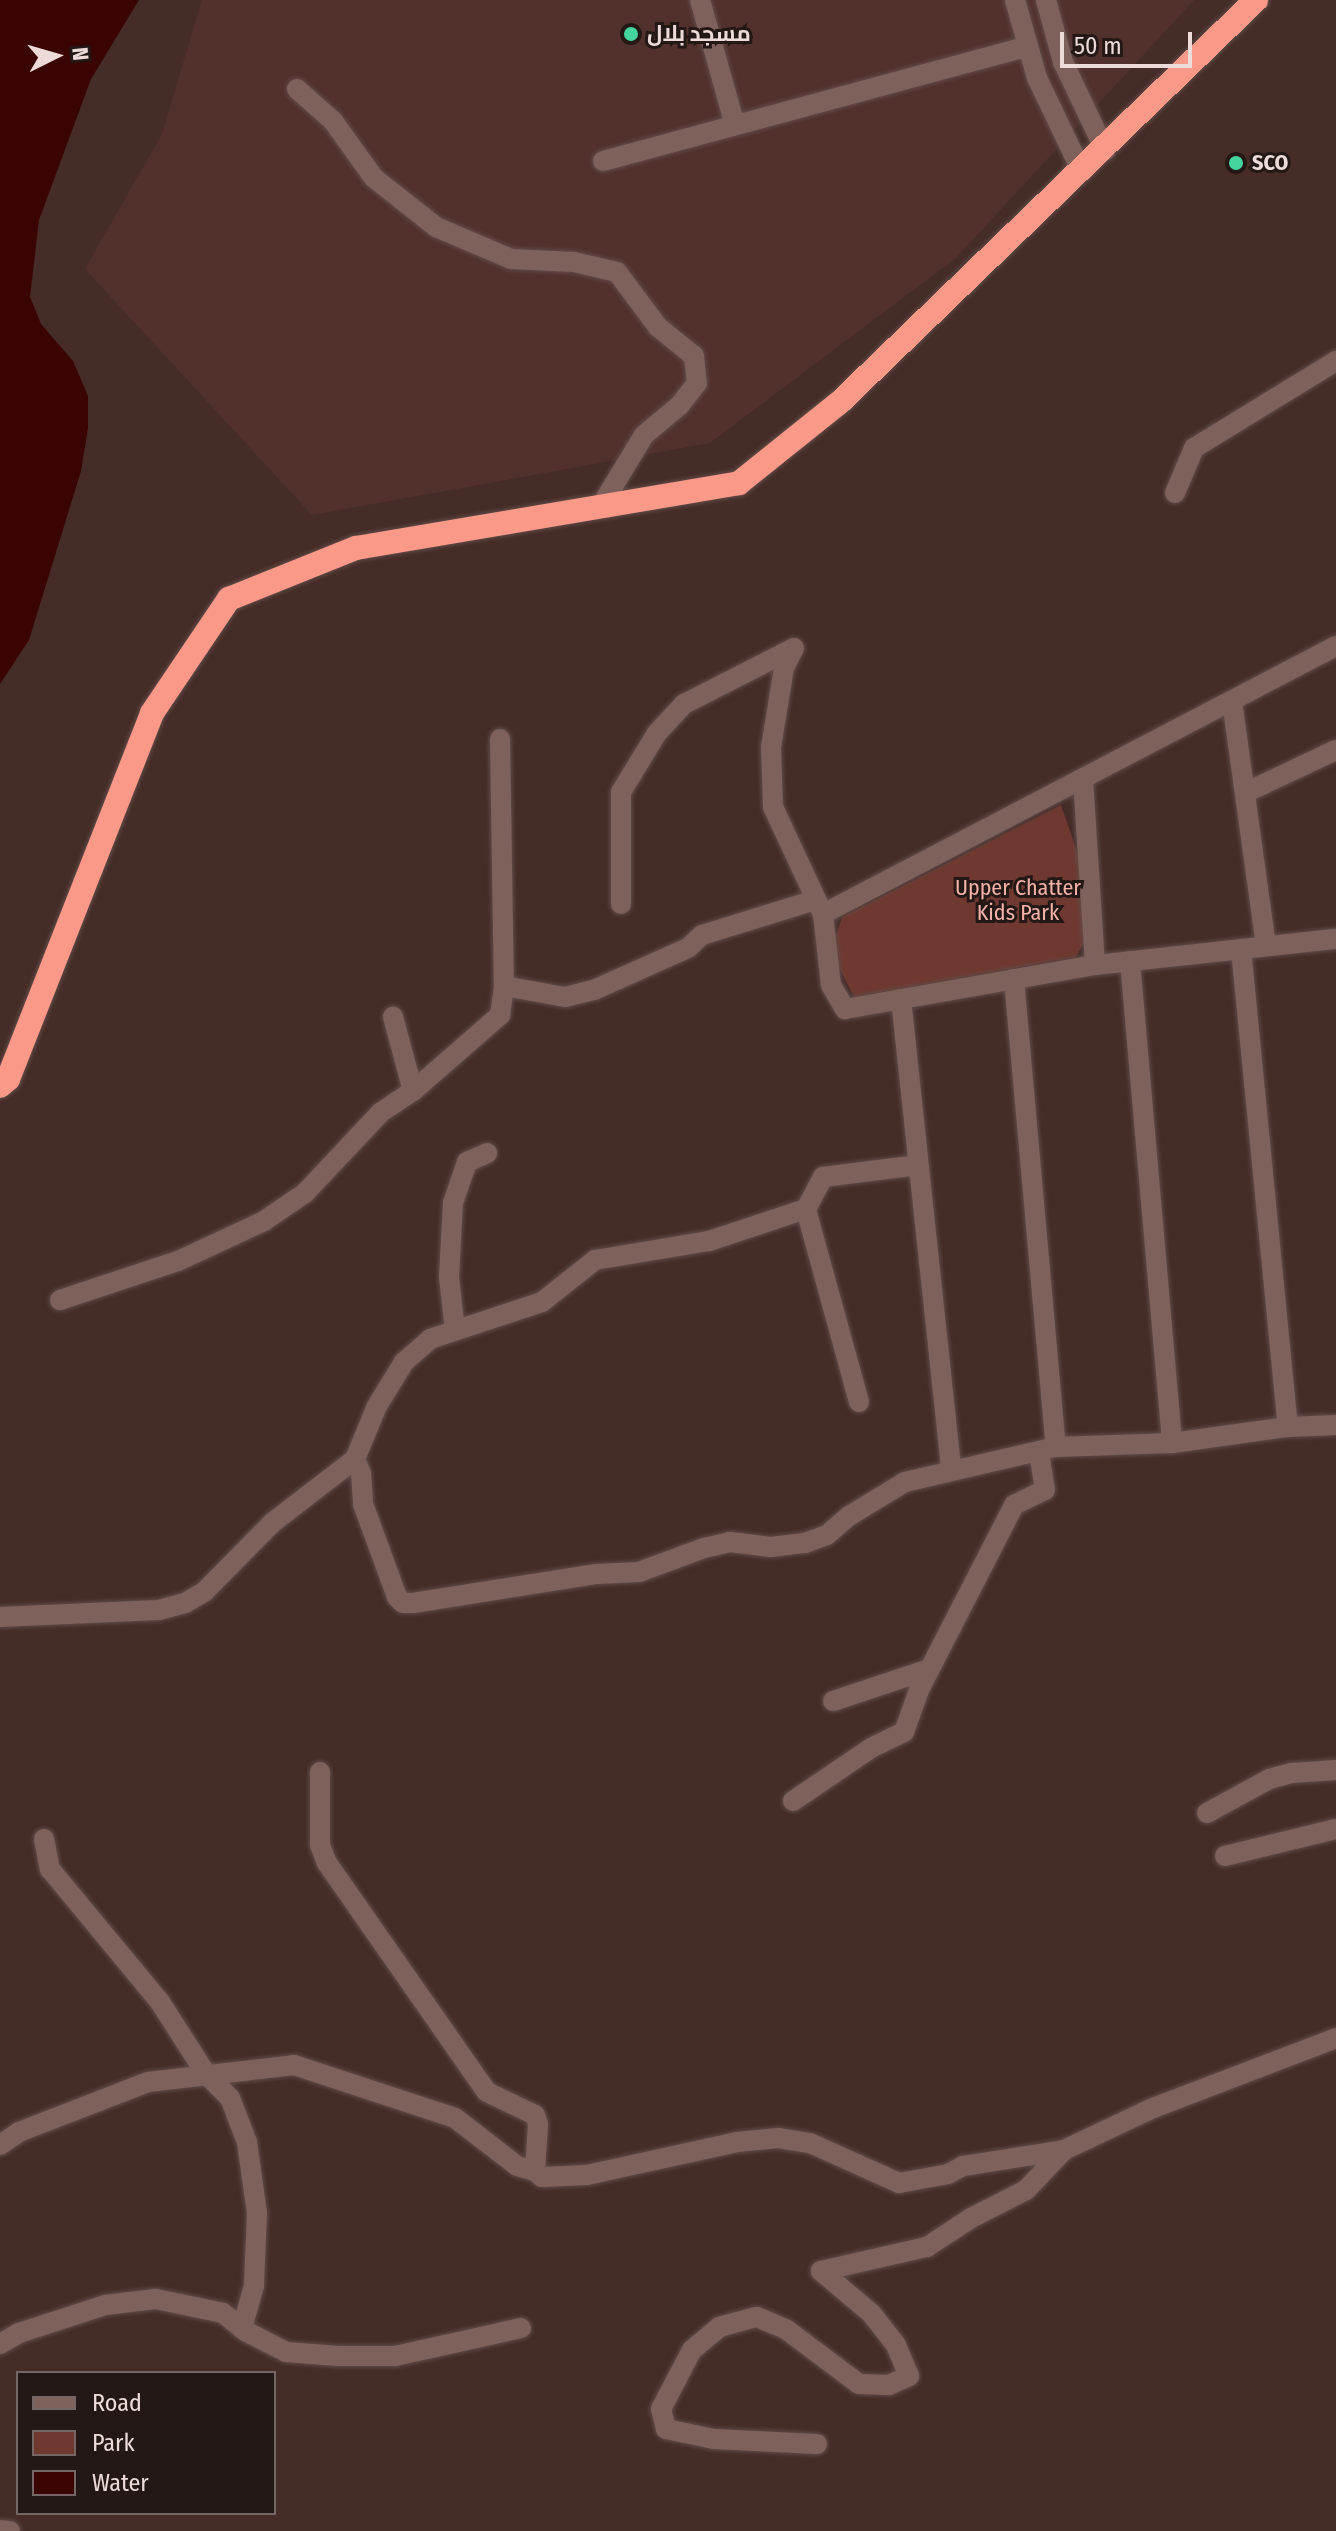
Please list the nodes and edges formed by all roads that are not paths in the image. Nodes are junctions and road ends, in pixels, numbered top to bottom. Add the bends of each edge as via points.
1 (700, 0) edge
2 (1015, 0) edge
3 (1046, 0) edge
4 (1256, 0) edge
5 (1028, 46) junction
6 (297, 89) dead end
7 (735, 125) junction
8 (1105, 150) junction
9 (603, 161) dead end
10 (1082, 172) junction
11 (1336, 361) edge
12 (1175, 493) dead end
13 (601, 506) junction
14 (1336, 646) edge
15 (1232, 701) junction
16 (500, 739) dead end
17 (1336, 750) edge
18 (1083, 779) junction
19 (1247, 792) junction
20 (621, 904) dead end
21 (819, 907) junction
22 (1336, 939) edge
23 (1266, 946) junction
24 (1241, 949) junction
25 (1130, 961) junction
26 (1095, 965) junction
27 (1014, 979) junction
28 (504, 986) junction
29 (901, 999) junction
30 (393, 1017) dead end
31 (0, 1086) edge
32 (413, 1091) junction
33 (487, 1153) dead end
34 (918, 1165) junction
35 (806, 1209) junction
36 (60, 1300) dead end
37 (455, 1330) junction
38 (859, 1402) dead end
39 (1336, 1425) edge
40 (1288, 1427) junction
41 (1172, 1443) junction
42 (1048, 1449) junction
43 (355, 1459) junction
44 (951, 1470) junction
45 (0, 1617) edge
46 (929, 1669) junction
47 (833, 1701) dead end
48 (1336, 1770) edge
49 (320, 1772) dead end
50 (793, 1801) dead end
51 (1207, 1813) dead end
52 (1336, 1829) edge
53 (44, 1839) dead end
54 (1225, 1856) dead end
55 (1335, 2033) edge
56 (206, 2074) junction
57 (0, 2145) edge
58 (1064, 2150) junction
59 (535, 2171) junction
60 (242, 2328) junction
61 (521, 2328) dead end
62 (0, 2344) edge
63 (817, 2444) dead end
64 (0, 2530) edge
65 (10, 2531) edge

1 - 7 street
2 - 5 street
3 - 8 street via 1063,62
4 - 8 highway
5 - 7 street
5 - 10 street via 1037,78
6 - 13 street via 333,121 374,178 436,227 511,259 574,262 617,272 658,327 694,356 697,383 644,435
7 - 9 street
8 - 10 highway
10 - 13 highway via 839,403 739,483
11 - 12 street via 1194,448
13 - 31 highway via 356,548 229,599 152,713 8,1079
14 - 15 street
15 - 18 street
15 - 19 street
16 - 28 street
17 - 19 street
18 - 21 street
18 - 26 street
19 - 23 street
20 - 21 street via 621,792 657,733 684,704 794,648 784,668 771,747 773,807
21 - 28 street via 702,935 688,948 594,990 565,997
21 - 29 street via 831,985 845,1009
22 - 23 street
23 - 24 street
24 - 25 street
24 - 40 street
25 - 26 street
25 - 41 street
26 - 27 street
27 - 29 street
27 - 42 street
28 - 32 street via 500,1015
29 - 34 street
30 - 32 street
32 - 36 street via 380,1113 305,1193 264,1221 178,1261
33 - 37 street via 467,1162 453,1203 449,1277
34 - 35 street via 823,1177
34 - 44 street
35 - 37 street via 709,1241 595,1260 542,1302
35 - 38 street
37 - 43 street via 430,1339 404,1362 377,1406
39 - 40 street
40 - 41 street
41 - 42 street
42 - 44 street
42 - 46 street via 1045,1490 1014,1505
43 - 44 street via 363,1504 403,1603 639,1572 730,1542 771,1547 805,1543 827,1535 905,1482
43 - 45 street via 272,1523 204,1592 185,1603 159,1610
46 - 47 street
46 - 50 street via 904,1732
48 - 51 street via 1269,1779
49 - 59 street via 320,1845 327,1863 487,2092 535,2115
52 - 54 street
53 - 56 street via 50,1869 160,2002
55 - 58 street
56 - 57 street via 134,2086 19,2132
56 - 59 street via 294,2065 455,2118 517,2166
56 - 60 street via 230,2098 247,2142 257,2213 254,2286
58 - 59 street via 963,2166 899,2183 810,2143 778,2138 587,2175 542,2177
58 - 63 street via 1026,2190 927,2247 821,2271 872,2314 896,2345 909,2376 889,2385 859,2384 787,2330 757,2317 719,2327 692,2350 661,2409 666,2429 714,2439
60 - 61 street via 286,2352 395,2356
60 - 62 street via 223,2313 156,2299 105,2305
64 - 65 street

